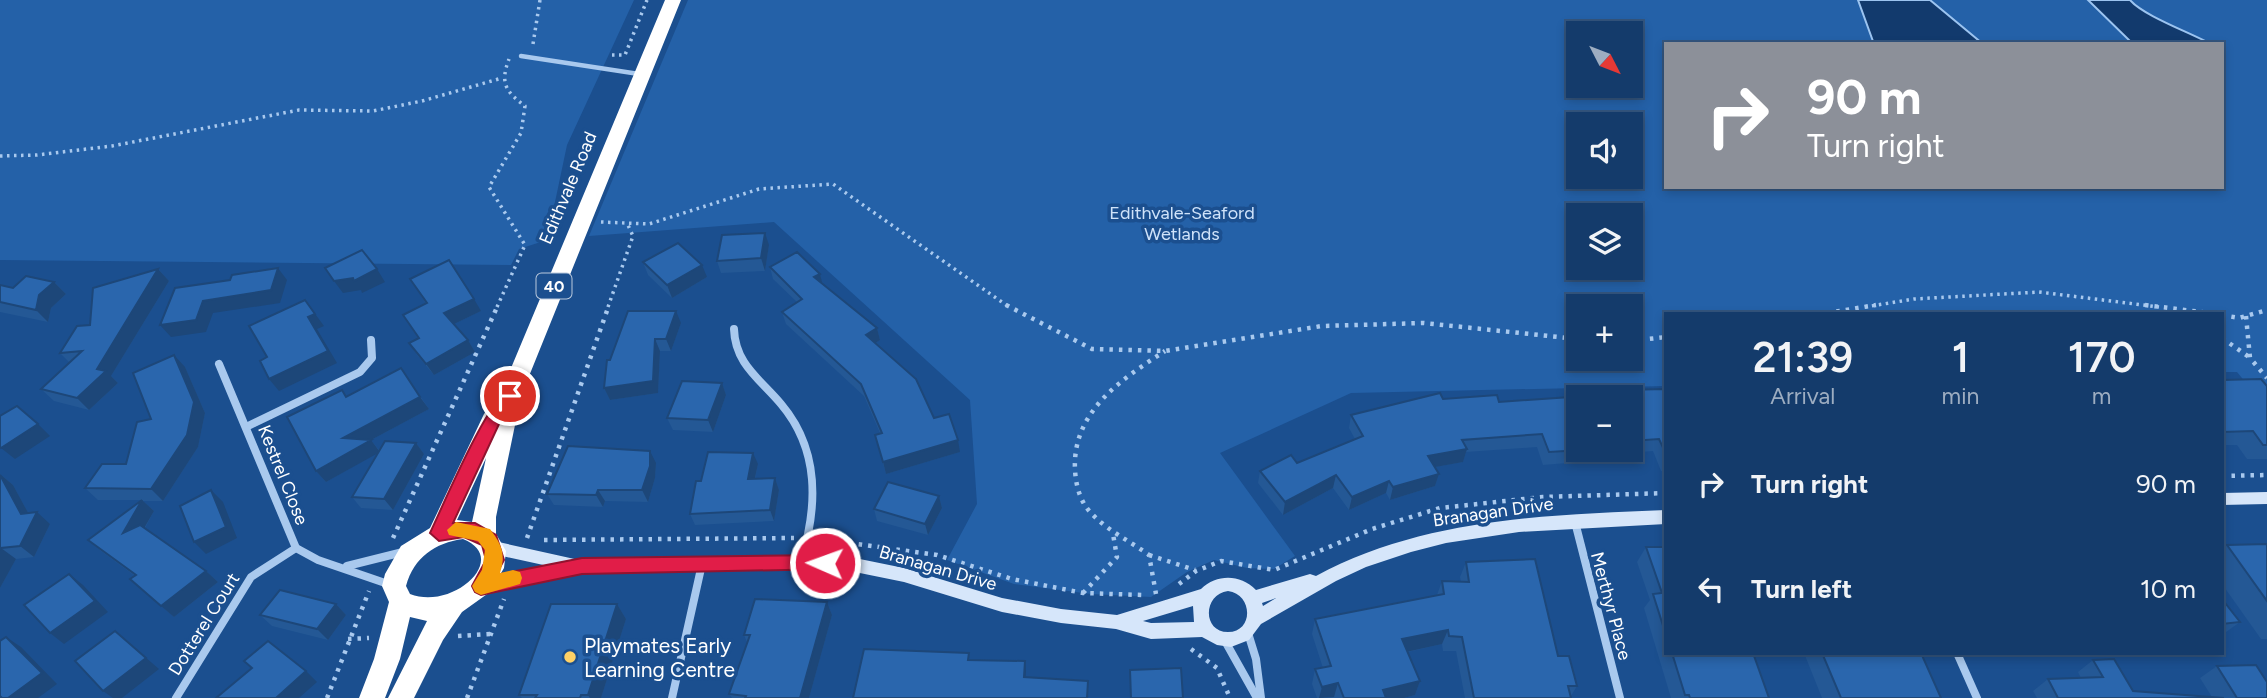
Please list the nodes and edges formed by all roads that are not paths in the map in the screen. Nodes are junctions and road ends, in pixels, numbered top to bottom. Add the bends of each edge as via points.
1 (673, 0) edge
2 (521, 56) dead end
3 (642, 74) junction
4 (734, 329) dead end
5 (371, 340) dead end
6 (219, 364) dead end
7 (510, 396) junction
8 (246, 427) junction
9 (2267, 498) edge
10 (2224, 499) edge
11 (1664, 517) edge
12 (1574, 521) junction
13 (439, 533) junction
14 (489, 541) junction
15 (296, 548) junction
16 (412, 549) junction
17 (800, 562) junction
18 (702, 564) junction
19 (346, 566) junction
20 (582, 566) junction
21 (1331, 575) junction
22 (481, 586) junction
23 (390, 588) junction
24 (1209, 592) junction
25 (1253, 598) junction
26 (453, 606) junction
27 (1258, 618) junction
28 (1115, 622) junction
29 (1206, 629) junction
30 (1248, 633) junction
31 (1224, 638) junction
32 (1958, 655) edge
33 (176, 698) edge
34 (372, 698) edge
35 (401, 698) edge
36 (671, 698) edge
37 (1259, 698) edge
38 (1620, 698) edge
39 (1977, 698) edge

1 - 3 highway, Edithvale Road / 40
2 - 3 lane
3 - 7 highway, Edithvale Road / 40
4 - 17 street via 740,362 788,414 812,464 814,510
5 - 8 street via 372,360 360,373
6 - 8 street, Kestrel Close
7 - 13 highway, Edithvale Road / 40 via 492,420
7 - 14 highway, Edithvale Road / 40 via 508,423 484,506
8 - 15 street, Kestrel Close
9 - 10 street
11 - 12 street, Branagan Drive
12 - 21 street, Branagan Drive via 1508,525 1431,539
12 - 38 street, Merthyr Place
13 - 14 highway via 464,529
13 - 16 highway
14 - 20 street, Branagan Drive
14 - 22 highway, 40 via 495,560
15 - 19 street, Kestrel Close via 326,563
15 - 33 street, Dotterel Court via 251,577
16 - 19 street, Kestrel Close
16 - 23 highway
17 - 18 street, Branagan Drive
17 - 28 street, Branagan Drive via 850,564 954,588 1002,606
18 - 20 street, Branagan Drive
18 - 36 street
19 - 23 street, Kestrel Close
20 - 22 street, Branagan Drive
21 - 25 street, Branagan Drive
21 - 27 street, Branagan Drive
22 - 26 highway
23 - 26 highway via 423,611
23 - 34 highway via 387,659
24 - 25 street via 1230,586
24 - 28 street, Branagan Drive
24 - 29 street via 1199,612
25 - 27 street
26 - 35 highway via 434,632
27 - 30 street
28 - 29 street, Branagan Drive via 1151,631
29 - 31 street
30 - 31 street
30 - 37 street via 1256,659
31 - 37 street
32 - 39 street

